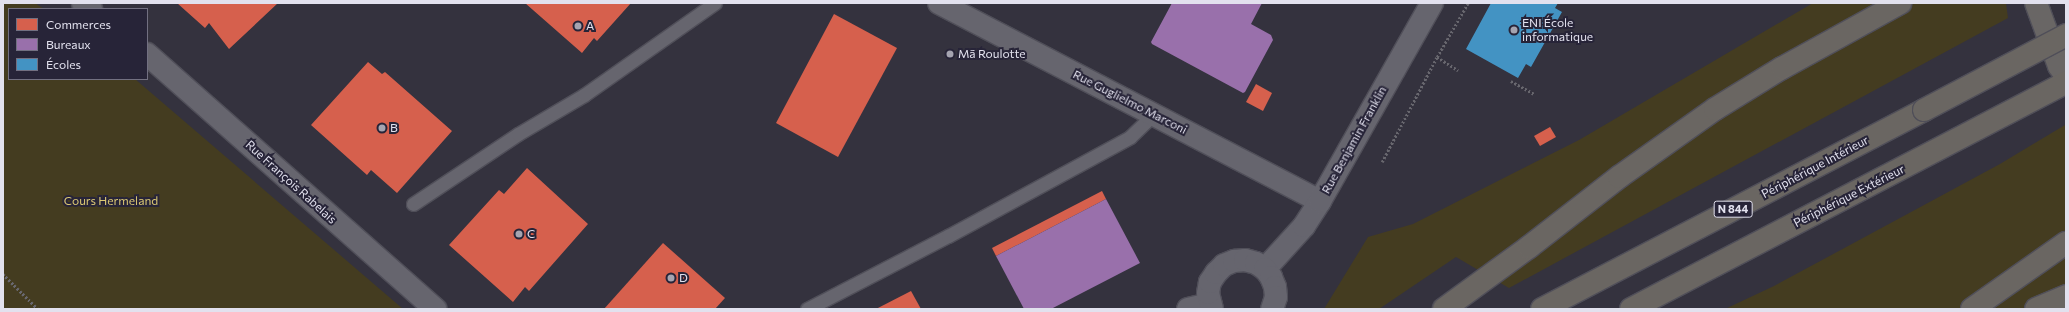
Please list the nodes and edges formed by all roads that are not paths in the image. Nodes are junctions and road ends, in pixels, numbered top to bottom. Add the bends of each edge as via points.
1 (714, 3) edge
2 (938, 3) edge
3 (1432, 3) edge
4 (1900, 3) edge
5 (2036, 3) edge
6 (2066, 36) edge
7 (148, 55) edge
8 (2066, 76) edge
9 (2066, 83) edge
10 (1154, 114) junction
11 (1320, 201) junction
12 (413, 204) dead end
13 (2066, 243) edge
14 (1265, 269) junction
15 (2066, 296) edge
16 (1211, 307) edge
17 (435, 309) edge
18 (807, 309) edge
19 (1188, 309) edge
20 (1272, 309) edge
21 (1444, 309) edge
22 (1542, 309) edge
23 (1631, 309) edge
24 (1972, 309) edge
25 (2036, 309) edge

1 - 12 lane via 584,95 518,134
2 - 10 street, Rue Guglielmo Marconi
3 - 11 street, Rue Benjamin Franklin
4 - 21 highway via 1782,68 1715,109 1619,177 1529,248
5 - 8 main road via 2059,66
6 - 22 highway, Périphérique Intérieur / N 844, bridge
7 - 17 street, Rue François Rabelais
9 - 23 highway, Périphérique Extérieur
10 - 11 street, Rue Guglielmo Marconi
10 - 18 lane via 1130,137
11 - 14 street, Rue Benjamin Franklin via 1304,226
13 - 24 highway
14 - 16 street via 1245,260 1234,261 1224,266 1210,282 1208,293
14 - 20 street via 1275,287 1276,297
15 - 25 highway
16 - 19 street

